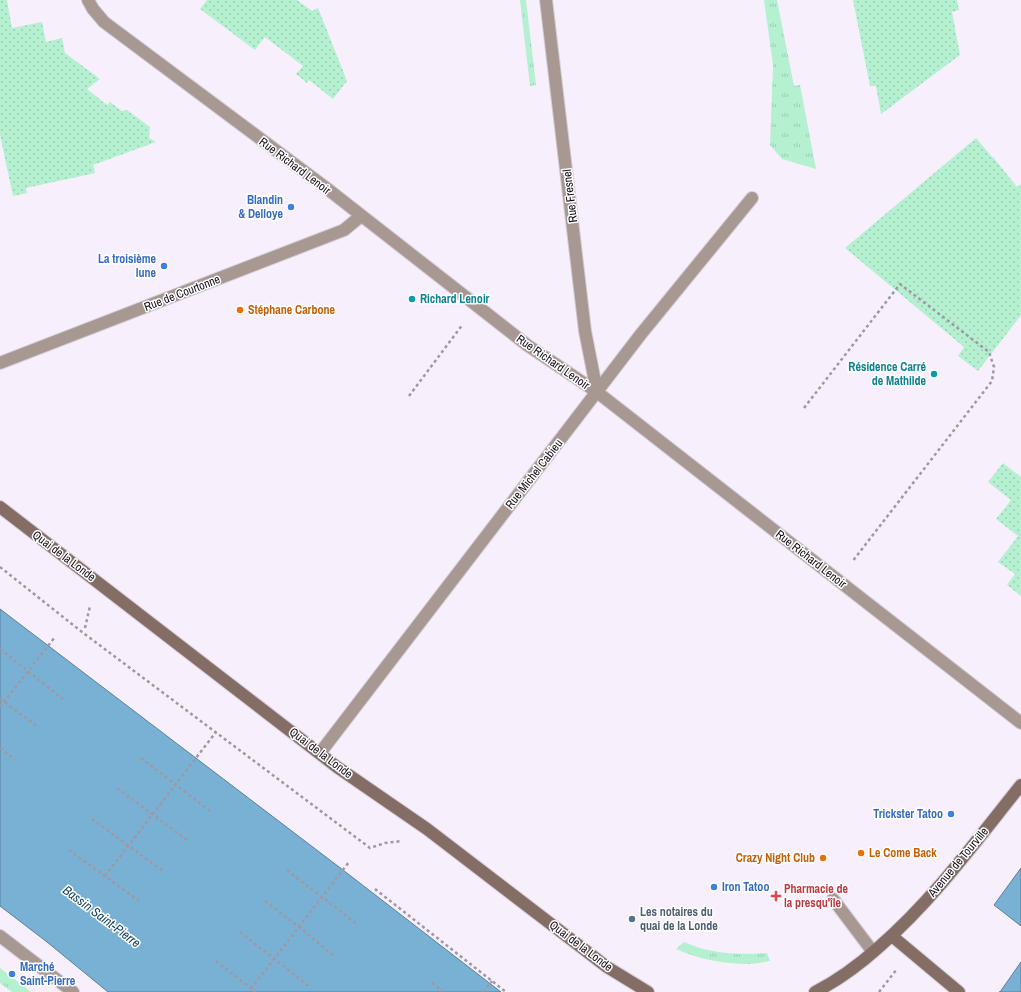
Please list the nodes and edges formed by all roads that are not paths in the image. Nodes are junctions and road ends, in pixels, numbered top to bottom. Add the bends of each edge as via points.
1 (88, 0) edge
2 (546, 0) edge
3 (752, 198) dead end
4 (361, 216) junction
5 (0, 363) edge
6 (597, 392) junction
7 (0, 507) edge
8 (1021, 723) edge
9 (320, 753) junction
10 (1021, 785) edge
11 (833, 899) dead end
12 (0, 936) edge
13 (892, 936) junction
14 (873, 952) junction
15 (643, 991) edge
16 (73, 992) edge
17 (815, 992) edge
18 (959, 992) edge

1 - 4 street, Rue Richard Lenoir via 104,22
2 - 6 street, Rue Fresnel via 585,331
3 - 6 street, Rue Michel Cabieu
4 - 5 street, Rue de Courtonne via 344,230
4 - 6 street, Rue Richard Lenoir via 527,345
6 - 8 street, Rue Richard Lenoir
6 - 9 street, Rue Michel Cabieu
7 - 9 street, Quai de la Londe
9 - 15 street, Quai de la Londe via 428,829 607,967
10 - 13 street, Avenue de Tourville via 970,850
11 - 14 street
12 - 16 street
13 - 14 street
13 - 18 street
14 - 17 street via 844,975

